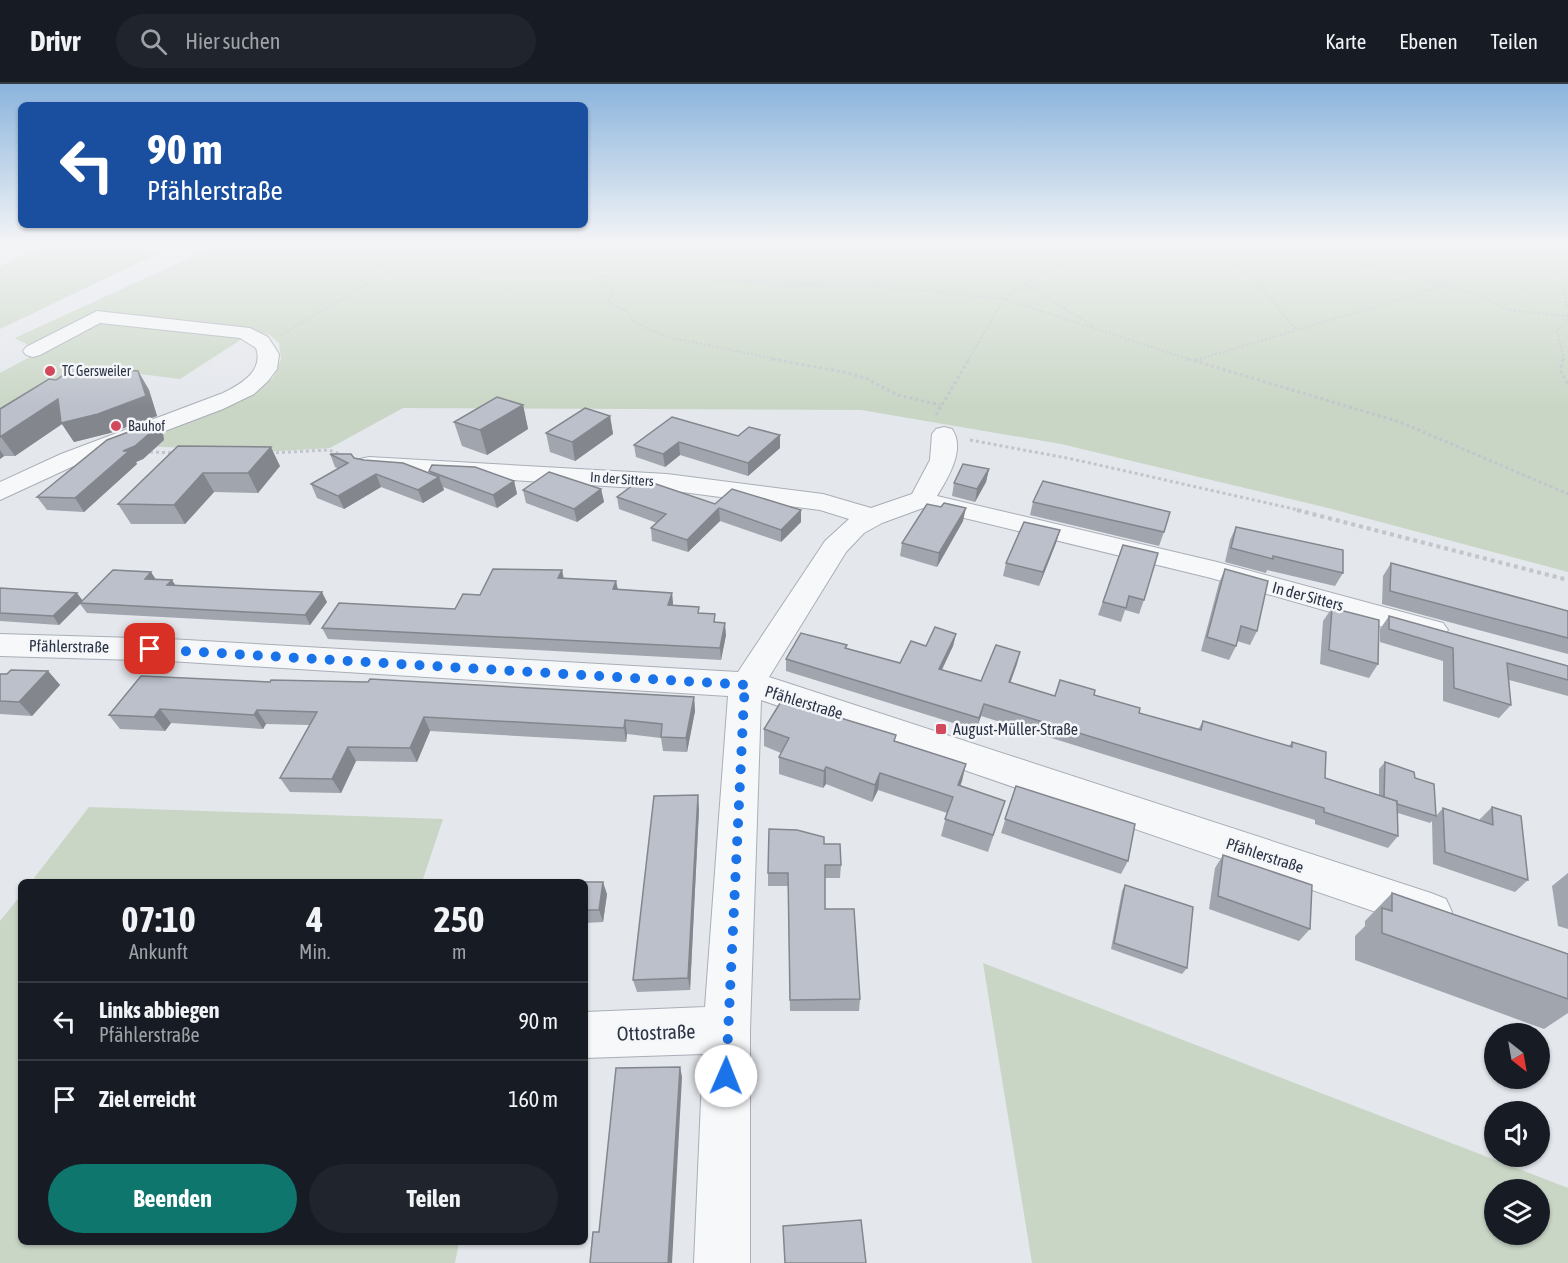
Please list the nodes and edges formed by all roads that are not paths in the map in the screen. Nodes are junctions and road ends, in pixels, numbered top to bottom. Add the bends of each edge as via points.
1 (33, 351) dead end
2 (944, 434) road end
3 (369, 464) edge
4 (0, 468) edge
5 (46, 470) junction
6 (0, 492) edge
7 (921, 500) junction
8 (872, 517) junction
9 (1461, 638) edge
10 (0, 645) edge
11 (748, 685) junction
12 (1456, 921) edge
13 (727, 1030) junction
14 (588, 1035) edge
15 (722, 1263) edge

1 - 5 street via 97,317 243,332 258,336 269,352 267,370 252,385 223,401
2 - 7 street via 946,446 936,479
3 - 8 street, In der Sitters via 667,482 823,502
4 - 5 street
5 - 6 street
7 - 8 street
7 - 9 street, In der Sitters via 1217,571
8 - 11 street via 854,527 835,547
10 - 11 street, Pfählerstraße via 158,649
11 - 12 street, Pfählerstraße
11 - 13 street via 743,709
13 - 14 street, Ottostraße
13 - 15 street

